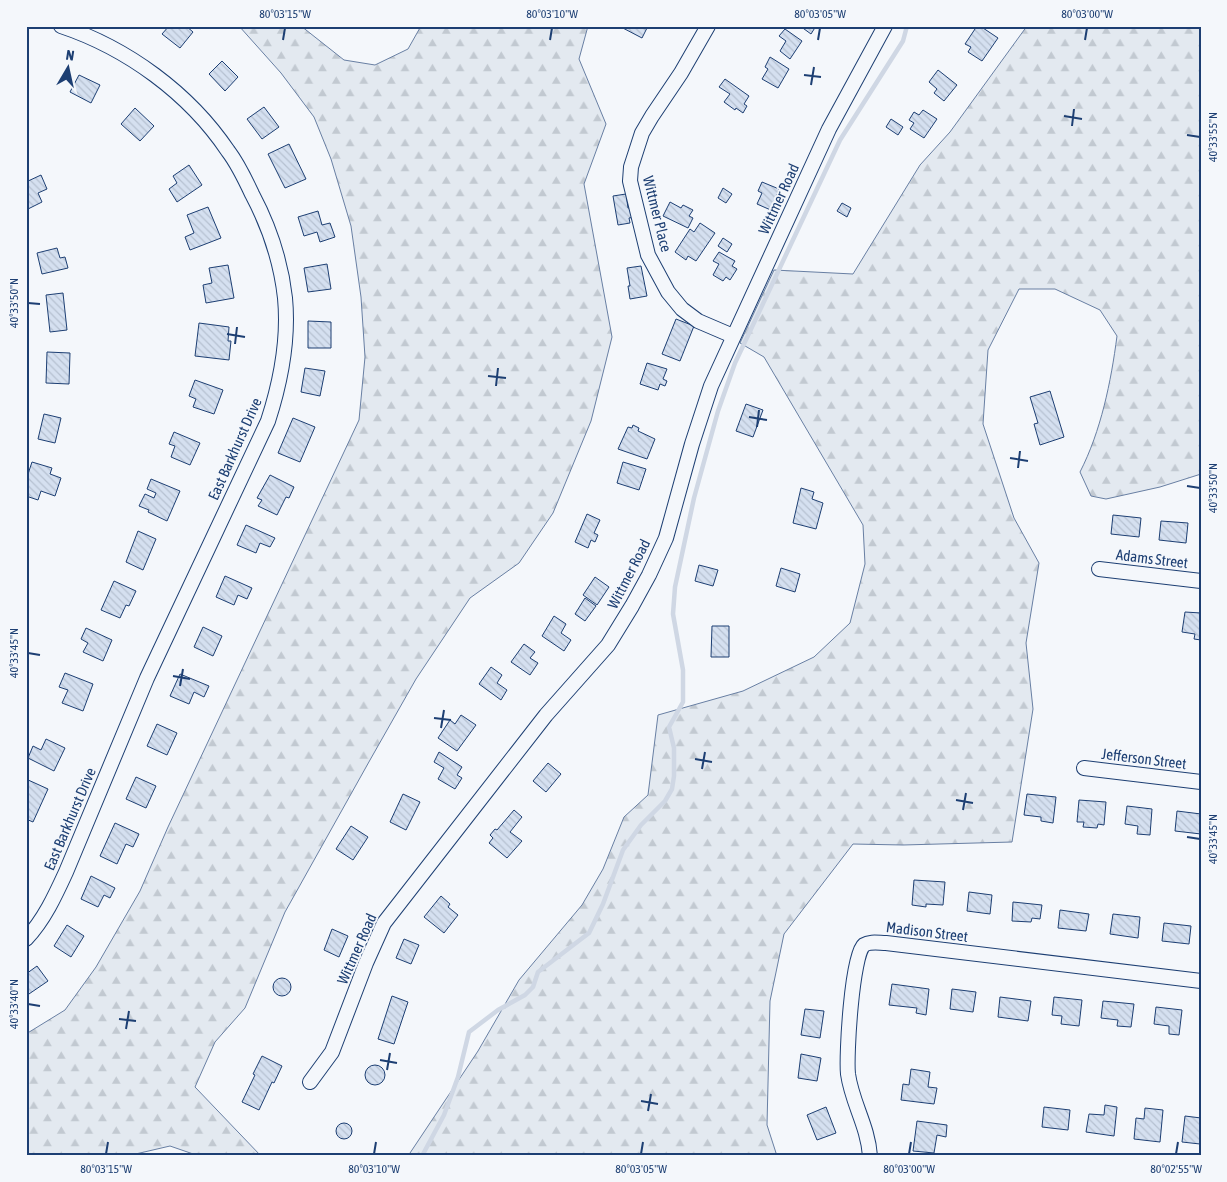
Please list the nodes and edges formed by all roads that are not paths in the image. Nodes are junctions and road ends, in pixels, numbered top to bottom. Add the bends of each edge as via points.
1 (61, 26) edge
2 (708, 26) edge
3 (885, 26) edge
4 (733, 336) junction
5 (1099, 569) dead end
6 (1201, 581) edge
7 (1084, 768) dead end
8 (1201, 782) edge
9 (26, 939) edge
10 (1201, 981) edge
11 (310, 1082) dead end
12 (870, 1156) edge

1 - 9 street, East Barkhurst Drive via 139,64 192,108 228,150 263,214 285,298 286,339 268,421 147,678 53,900
2 - 4 street, Wittmer Place via 652,116 636,151 630,181 648,255 668,292 698,321
3 - 4 street, Wittmer Road via 829,129
4 - 11 street, Wittmer Road via 700,416 666,538 632,606 608,645 541,722 384,923 332,1052
5 - 6 street, Adams Street
7 - 8 street, Jefferson Street
10 - 12 street, Madison Street via 886,943 872,942 863,946 856,965 848,1062 851,1088 868,1136

